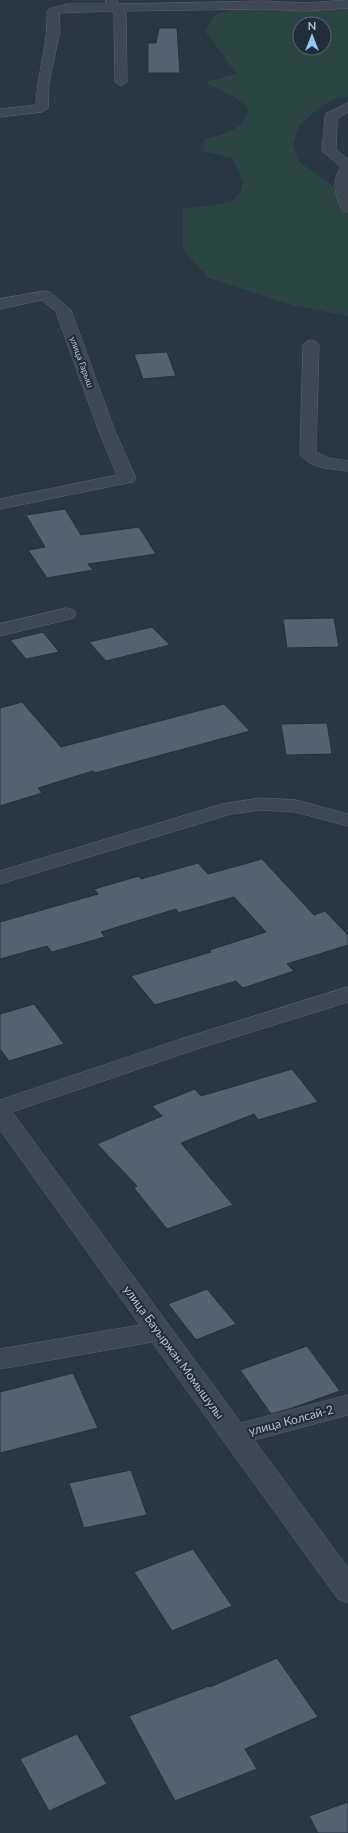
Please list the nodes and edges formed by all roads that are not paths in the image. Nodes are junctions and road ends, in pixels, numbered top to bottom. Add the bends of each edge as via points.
1 (114, 4) edge
2 (348, 4) edge
3 (121, 82) dead end
4 (348, 107) edge
5 (0, 113) edge
6 (348, 166) edge
7 (348, 208) edge
8 (0, 304) edge
9 (311, 345) dead end
10 (348, 466) edge
11 (0, 504) edge
12 (66, 614) dead end
13 (0, 630) edge
14 (348, 820) edge
15 (0, 878) edge
16 (348, 994) edge
17 (0, 1108) edge
18 (0, 1114) edge
19 (158, 1331) junction
20 (0, 1359) edge
21 (348, 1405) edge
22 (234, 1435) junction
23 (348, 1591) edge

1 - 2 street via 306,7
1 - 3 street via 120,13
1 - 5 street via 53,11 54,31 43,83 42,108
4 - 6 street via 331,117 329,127 329,151
6 - 7 street via 341,176 340,188
8 - 11 street, улица Гарыш via 45,295 63,310 106,429 127,478
9 - 10 street via 308,454 324,463
12 - 13 street
14 - 15 street via 296,806 260,804 229,808
16 - 17 street
18 - 19 street, улица Бауыржан Момышулы
19 - 20 street
19 - 22 street, улица Бауыржан Момышулы
21 - 22 street, улица Колсай-2
22 - 23 street, улица Бауыржан Момышулы

